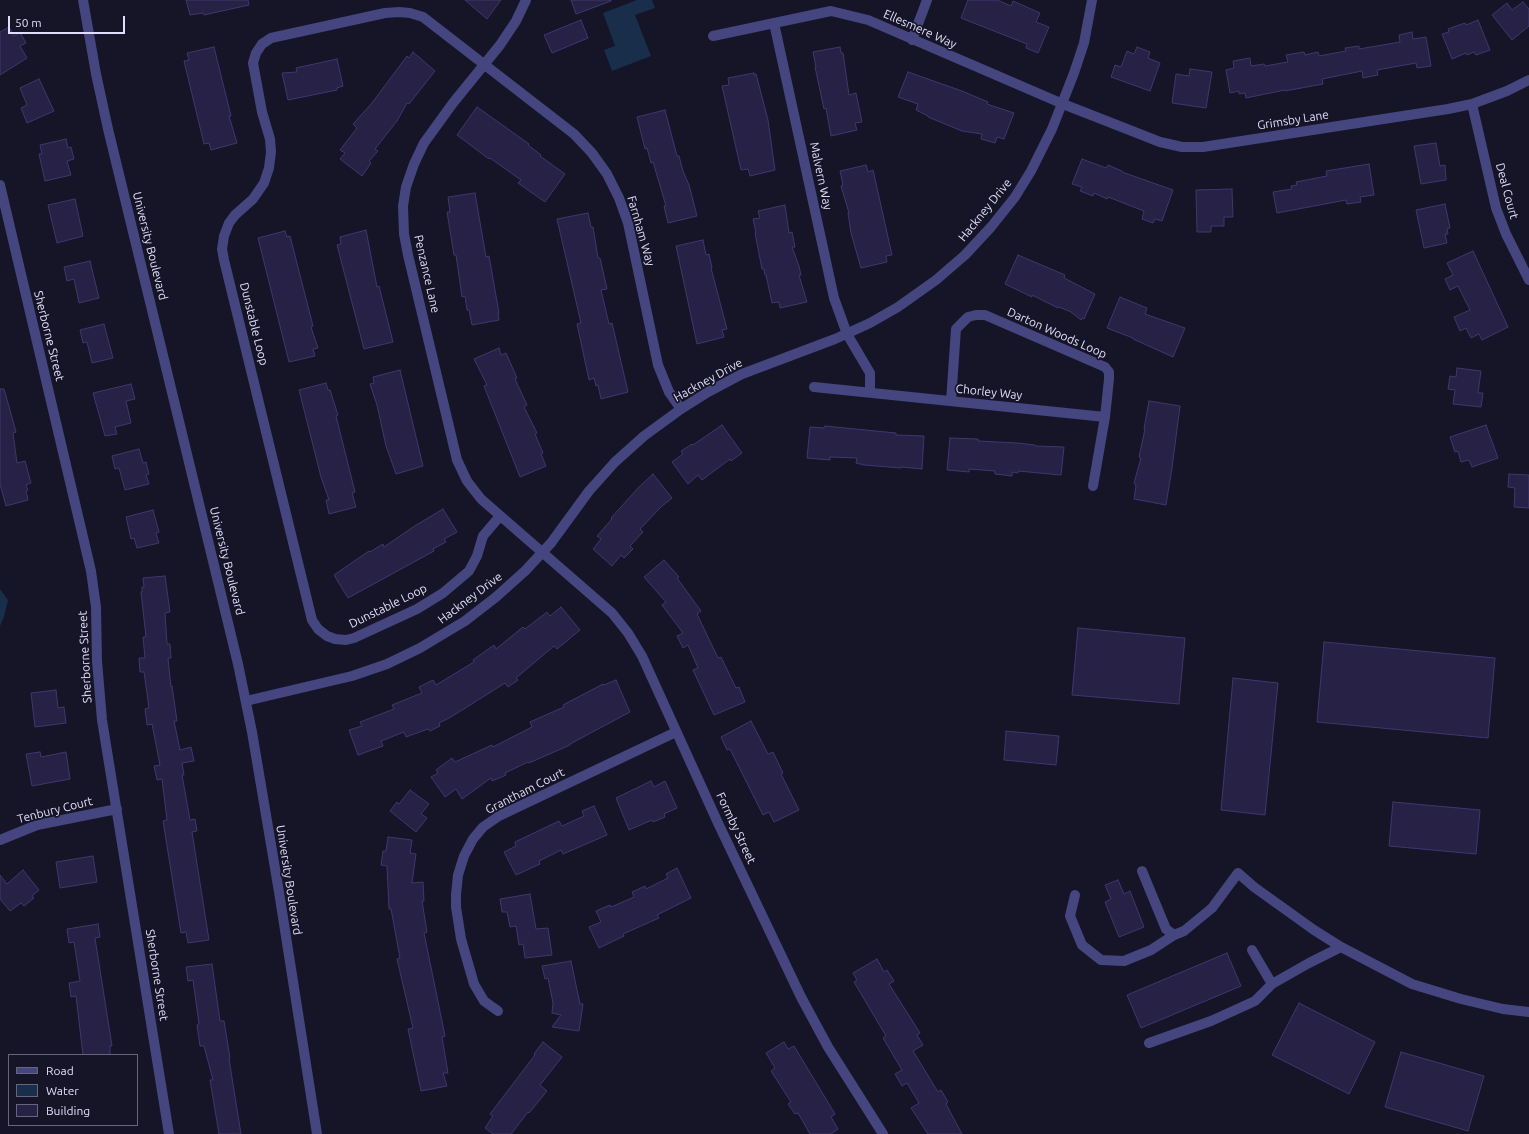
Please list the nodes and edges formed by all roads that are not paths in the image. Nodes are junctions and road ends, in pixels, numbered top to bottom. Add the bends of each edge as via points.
1 (83, 0) edge
2 (526, 0) edge
3 (927, 0) edge
4 (1092, 0) edge
5 (774, 23) junction
6 (713, 36) dead end
7 (912, 40) junction
8 (484, 65) junction
9 (1529, 80) edge
10 (1063, 104) junction
11 (1472, 104) junction
12 (0, 185) edge
13 (1529, 280) edge
14 (847, 334) junction
15 (814, 387) dead end
16 (870, 392) junction
17 (951, 401) junction
18 (681, 409) junction
19 (1105, 417) junction
20 (1093, 486) dead end
21 (500, 516) junction
22 (543, 552) junction
23 (246, 701) junction
24 (676, 732) junction
25 (117, 809) junction
26 (0, 840) edge
27 (1142, 872) dead end
28 (1075, 895) dead end
29 (1174, 935) junction
30 (1341, 947) junction
31 (1252, 950) dead end
32 (1272, 984) junction
33 (498, 1011) dead end
34 (1529, 1012) edge
35 (1150, 1043) dead end
36 (169, 1134) edge
37 (316, 1134) edge
38 (883, 1134) edge

1 - 23 street, University Boulevard via 108,130
2 - 8 street, Penzance Lane via 516,21
3 - 7 street
4 - 10 street, Hackney Drive via 1084,43
5 - 6 street, Ellesmere Way
5 - 7 street, Ellesmere Way via 831,11 868,20
5 - 14 street, Malvern Way via 834,298
7 - 10 street, Ellesmere Way
8 - 18 street, Farnham Way via 574,134 607,174 628,223 658,365 669,392
8 - 21 street, Penzance Lane via 424,143 406,187 403,206 408,255 457,460 467,481 481,499
8 - 21 street, Dunstable Loop via 423,17 410,13 385,13 271,38 262,44 253,63 270,139 269,168 264,183 253,199 229,223 222,249 312,620 318,629 335,639 354,638 417,609 443,593 469,571 483,536
9 - 11 street, Grimsby Lane
10 - 11 street, Grimsby Lane via 1160,142 1182,147 1203,147
10 - 14 street, Hackney Drive via 1031,171 1015,197 965,255 898,307
11 - 13 street, Deal Court via 1496,208
12 - 25 street, Sherborne Street via 91,572 96,607 102,720
14 - 16 street via 870,373
14 - 18 street, Hackney Drive via 742,374
15 - 16 street, Chorley Way
16 - 17 street, Chorley Way
17 - 19 street, Chorley Way
17 - 19 street, Darton Woods Loop via 956,329 968,317 985,315 1105,367 1109,372
18 - 22 street, Hackney Drive via 644,436 615,462 589,491
19 - 20 street, Darton Woods Loop
21 - 22 street, Penzance Lane
22 - 23 street, Hackney Drive via 496,597 465,621 420,648 387,664 352,676
22 - 24 street, Formby Street via 612,613 628,633 642,656
23 - 37 street, University Boulevard via 279,892
24 - 33 street, Grantham Court via 499,816 473,839 458,875 456,907 461,939 474,984 484,1001
24 - 38 street, Formby Street via 801,997 828,1047
25 - 26 street, Tenbury Court via 37,825
25 - 36 street, Sherborne Street
27 - 29 street via 1166,929
28 - 29 street via 1070,916 1082,945 1101,960 1124,961 1151,950
29 - 30 street via 1184,932 1212,908 1238,874 1297,919
30 - 32 street
30 - 34 street via 1412,984 1461,999
31 - 32 street
32 - 35 street via 1255,1001 1211,1021

